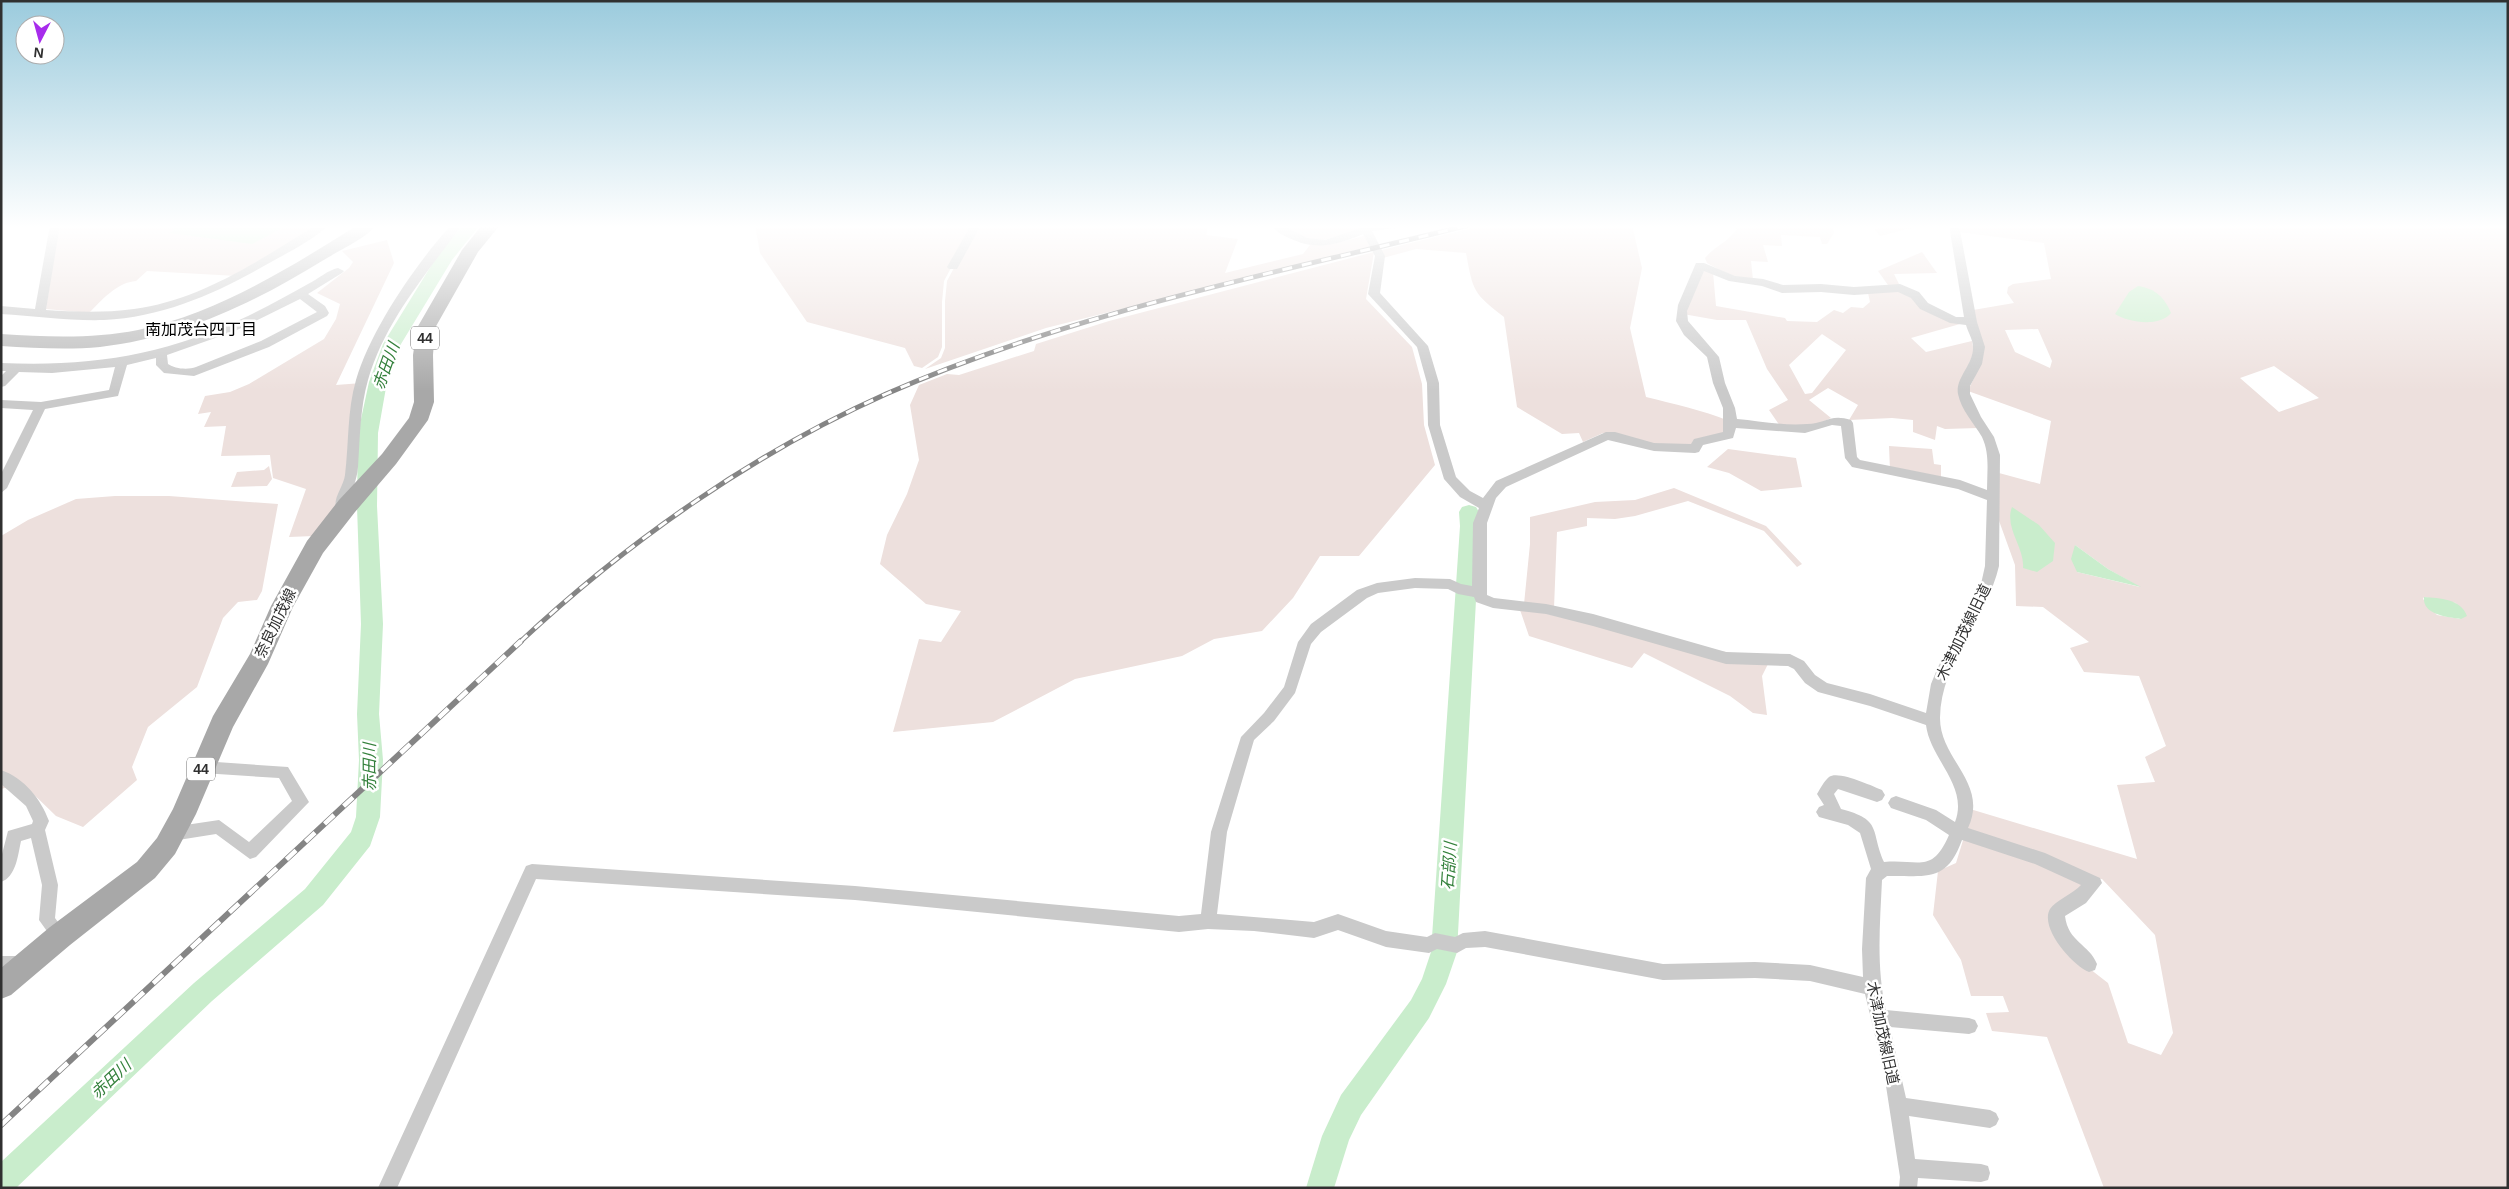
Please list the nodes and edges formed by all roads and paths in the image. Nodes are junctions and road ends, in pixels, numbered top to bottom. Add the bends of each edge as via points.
1 (45, 280) edge
2 (231, 280) edge
3 (270, 280) edge
4 (278, 280) edge
5 (323, 280) edge
6 (416, 280) edge
7 (453, 280) edge
8 (1376, 280) edge
9 (1695, 280) edge
10 (1738, 280) edge
11 (1964, 280) edge
12 (301, 294) junction
13 (1, 310) edge
14 (40, 312) junction
15 (1971, 322) junction
16 (1, 335) edge
17 (1, 340) edge
18 (162, 353) junction
19 (122, 362) junction
20 (1, 367) edge
21 (16, 368) junction
22 (1, 383) edge
23 (1, 404) edge
24 (41, 406) junction
25 (1730, 422) junction
26 (1, 488) edge
27 (1992, 497) junction
28 (1486, 505) junction
29 (345, 508) junction
30 (1476, 592) junction
31 (1932, 720) junction
32 (202, 767) junction
33 (1, 776) edge
34 (1877, 795) dead end
35 (1896, 803) dead end
36 (37, 830) junction
37 (1958, 832) junction
38 (172, 834) junction
39 (1880, 870) junction
40 (1, 875) edge
41 (1208, 921) junction
42 (60, 936) junction
43 (1, 964) edge
44 (26, 964) junction
45 (2089, 964) dead end
46 (1, 986) edge
47 (1872, 987) junction
48 (1879, 1018) junction
49 (1969, 1026) dead end
50 (1898, 1106) junction
51 (1990, 1119) dead end
52 (1908, 1168) junction
53 (1981, 1173) dead end
54 (387, 1188) edge
55 (1908, 1188) edge

1 - 14 street
2 - 14 street via 180,303 119,315
3 - 16 street via 180,320 124,333 35,338
4 - 17 street via 218,310 173,327 100,341
5 - 12 street
6 - 29 street via 381,339 362,380 350,483 342,496
7 - 29 main road, 奈良加茂線 / 44 via 426,328 423,408 413,428 389,460
8 - 28 street via 1374,294 1422,346 1433,384 1434,425 1450,478 1465,494
9 - 25 street via 1683,305 1681,319 1688,332 1715,361 1719,383 1729,402
10 - 15 street via 1788,290 1900,288 1915,295 1924,306 1954,320
11 - 15 street, 木津加茂線旧道
12 - 18 street via 231,330
12 - 18 street via 323,313 244,354 190,372 168,370 162,365
13 - 14 street
15 - 27 street, 木津加茂線旧道 via 1979,354 1964,394 1991,443 1995,464
18 - 19 street
19 - 21 street via 72,368
19 - 24 street via 114,393
20 - 21 street
21 - 22 street
23 - 24 street
24 - 26 street
25 - 27 street via 1805,429 1840,420 1848,427 1850,458 1856,464 1951,483
25 - 28 street via 1728,436 1698,442 1695,449 1654,447 1606,436 1501,484 1492,492
27 - 31 street, 木津加茂線旧道 via 1993,551 1988,584 1937,684
28 - 30 street via 1479,532
29 - 32 main road, 奈良加茂線 / 44 via 315,547 282,606 260,657
30 - 31 street via 1493,603 1546,609 1593,620 1726,658 1790,660 1823,688
30 - 41 street via 1450,584 1415,583 1377,588 1362,594 1316,628 1305,642 1290,689 1269,717 1248,737 1221,824
31 - 37 street, 木津加茂線旧道 via 1965,794 1965,814
32 - 38 main road, 奈良加茂線 / 44
32 - 38 street via 283,772 301,802 250,852 218,827
33 - 36 street via 31,801 41,821
34 - 39 street via 1834,782 1825,794 1832,805 1829,813 1865,827 1873,860
35 - 37 street via 1931,815
36 - 40 street via 14,836 8,864
36 - 42 street via 50,886 47,920
37 - 39 street, 木津加茂線旧道 via 1941,864 1930,868
37 - 45 street via 2039,858 2094,883 2080,898 2057,912 2057,923 2067,946
38 - 42 main road, 奈良加茂線 / 44 via 146,870
39 - 47 street, 木津加茂線旧道 via 1874,878 1870,949
41 - 47 street via 1314,930 1338,922 1386,939 1428,945 1435,941 1457,945 1463,941 1485,939 1663,972 1755,970 1810,973
41 - 54 street via 1179,924 981,903 532,871
42 - 44 main road, 奈良加茂線 / 44
43 - 44 street
44 - 46 main road, 奈良加茂線 / 44
47 - 48 street, 木津加茂線旧道
48 - 49 street
48 - 50 street, 木津加茂線旧道
50 - 51 street
50 - 52 street, 木津加茂線旧道
52 - 53 street
52 - 55 street, 木津加茂線旧道

